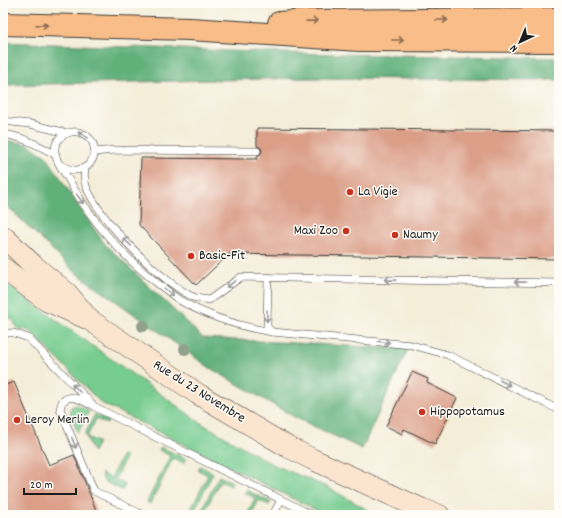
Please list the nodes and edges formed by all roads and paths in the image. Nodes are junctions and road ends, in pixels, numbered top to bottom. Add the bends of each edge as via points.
1 (559, 19) edge
2 (3, 24) edge
3 (190, 29) junction
4 (559, 41) edge
5 (3, 121) edge
6 (67, 133) junction
7 (3, 134) edge
8 (257, 151) dead end
9 (94, 152) junction
10 (56, 155) junction
11 (61, 165) junction
12 (85, 168) junction
13 (3, 236) edge
14 (3, 268) edge
15 (268, 277) junction
16 (559, 283) edge
17 (90, 320) junction
18 (272, 332) junction
19 (3, 333) edge
20 (95, 407) junction
21 (559, 410) edge
22 (312, 459) junction
23 (281, 500) junction
24 (143, 515) edge
25 (273, 515) edge
26 (312, 515) edge
27 (400, 515) edge
28 (439, 515) edge

3 -> 1 highway via 307,21
2 -> 3 highway
3 -> 4 highway via 359,40
5 - 6 lane via 30,124
9 -> 6 lane via 91,139 86,135 74,131
6 - 10 lane via 58,141 55,147
7 - 10 lane via 26,140
8 - 9 lane
9 - 12 lane via 90,164
10 - 11 lane
11 - 12 lane via 72,170
11 -> 18 lane via 76,193 111,240 152,280 180,300 206,313
15 -> 12 lane via 241,277 209,300 192,297 163,276 115,230 86,186
13 - 17 main road, Rue du 23 Novembre via 67,293
14 - 17 main road, Rue du 23 Novembre via 47,301
16 -> 15 lane
15 -> 18 lane via 267,328
17 - 22 main road, Rue du 23 Novembre via 198,394
18 -> 21 lane via 412,345 448,354
20 -> 19 lane via 28,338 14,333
20 - 23 lane
20 -> 24 lane via 73,397 65,399 60,405 94,491
22 - 27 main road, Rue du 23 Novembre
22 - 28 main road, Rue du 23 Novembre
23 - 25 lane
23 - 26 lane

